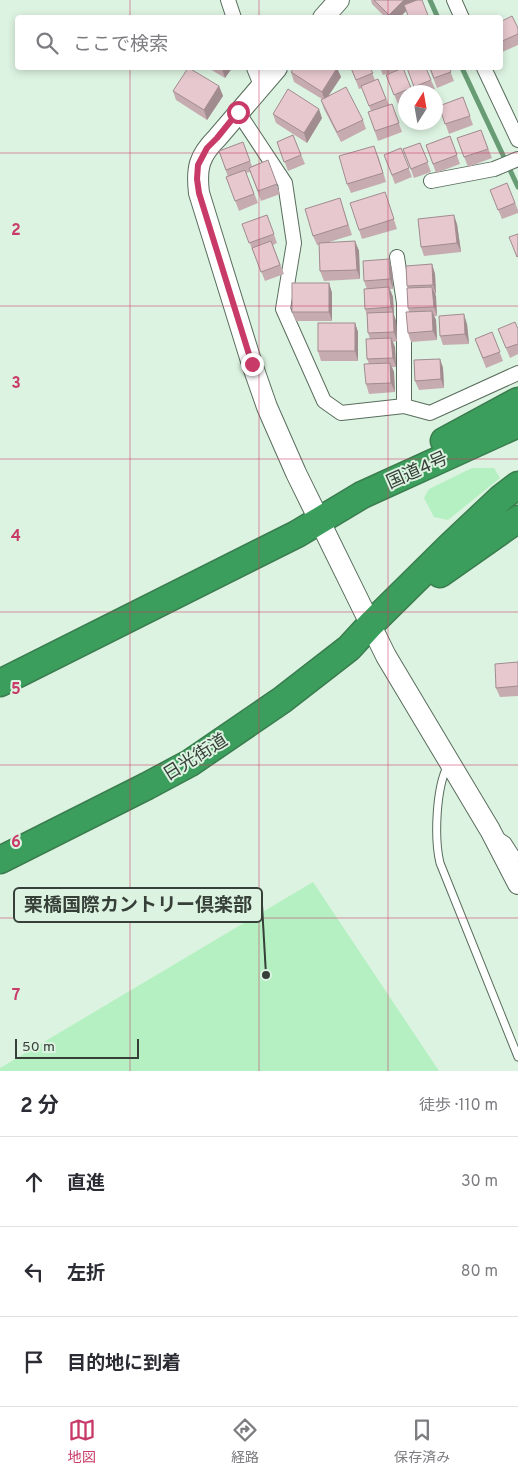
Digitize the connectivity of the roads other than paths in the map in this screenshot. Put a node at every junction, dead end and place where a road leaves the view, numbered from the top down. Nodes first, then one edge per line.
1 (228, 0) edge
2 (339, 0) edge
3 (454, 0) edge
4 (233, 15) edge
5 (326, 15) edge
6 (461, 15) edge
7 (273, 70) edge
8 (485, 70) edge
9 (257, 76) edge
10 (238, 112) junction
11 (518, 140) edge
12 (516, 160) edge
13 (431, 181) dead end
14 (397, 257) dead end
15 (518, 373) edge
16 (518, 400) edge
17 (404, 406) junction
18 (518, 424) edge
19 (518, 485) edge
20 (362, 495) junction
21 (518, 519) edge
22 (319, 520) junction
23 (371, 624) junction
24 (0, 683) edge
25 (449, 762) junction
26 (490, 830) junction
27 (518, 858) edge
28 (0, 860) edge
29 (518, 884) edge
30 (518, 1057) edge

1 - 4 street
2 - 5 street
3 - 6 street
7 - 9 street
8 - 11 street
9 - 10 street
10 - 17 street
10 - 22 street
12 - 13 street
14 - 17 street
15 - 17 street
16 - 20 highway
18 - 20 highway, 国道4号
19 - 23 highway
20 - 22 highway, 国道4号
21 - 23 highway
22 - 23 street
22 - 24 highway
23 - 25 street
23 - 28 highway, 日光街道
25 - 26 street
25 - 30 lane
26 - 27 lane
26 - 29 street

